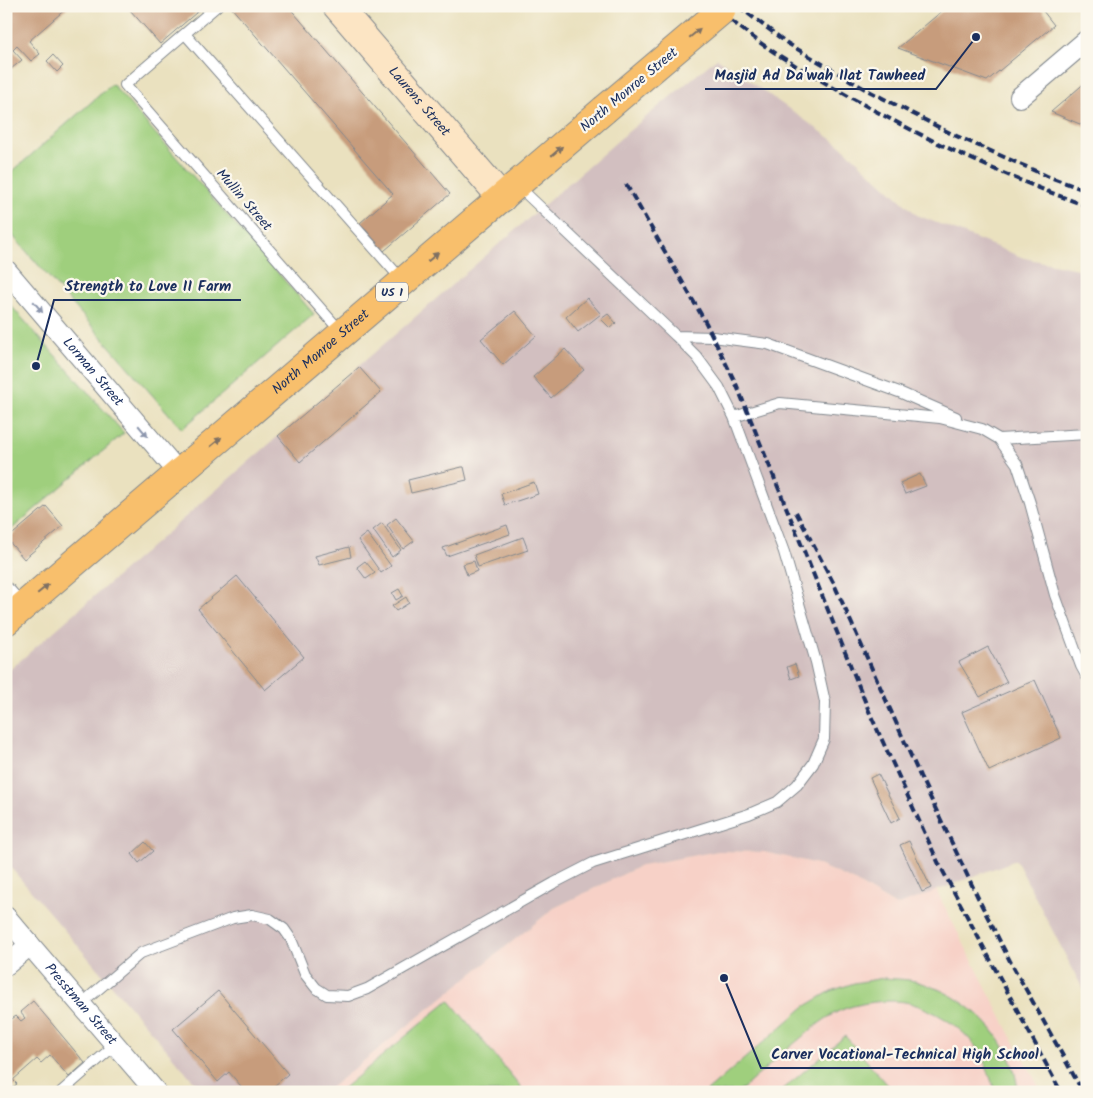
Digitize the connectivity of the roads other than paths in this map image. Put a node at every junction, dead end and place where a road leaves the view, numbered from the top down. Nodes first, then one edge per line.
1 (217, 6) edge
2 (338, 6) edge
3 (727, 6) edge
4 (185, 34) junction
5 (1087, 40) edge
6 (1020, 97) dead end
7 (509, 192) junction
8 (6, 270) edge
9 (404, 282) junction
10 (343, 334) junction
11 (676, 336) junction
12 (734, 417) junction
13 (982, 429) junction
14 (1087, 434) edge
15 (999, 440) junction
16 (179, 473) junction
17 (11, 608) edge
18 (1087, 677) edge
19 (6, 917) edge
20 (30, 945) junction
21 (6, 965) edge
22 (81, 1004) junction
23 (116, 1045) junction
24 (61, 1092) edge
25 (156, 1092) edge

1 - 4 lane
2 - 7 street, Laurens Street
7 -> 3 main road, North Monroe Street / US 1, bridge
4 - 9 lane
4 - 10 lane, Mullin Street
5 - 6 street
9 -> 7 main road, North Monroe Street / US 1
7 - 11 lane
8 -> 16 street, Lorman Street
9 - 10 main road, North Monroe Street / US 1
16 -> 10 main road, North Monroe Street / US 1
11 - 12 lane
11 - 13 lane
12 - 13 lane
12 - 22 lane
13 - 15 lane
14 - 15 lane
15 - 18 lane
17 -> 16 main road, North Monroe Street / US 1
19 - 20 street, Presstman Street
20 - 21 street
20 - 22 street, Presstman Street
22 - 23 street, Presstman Street
23 - 24 lane
23 - 25 street, Presstman Street

